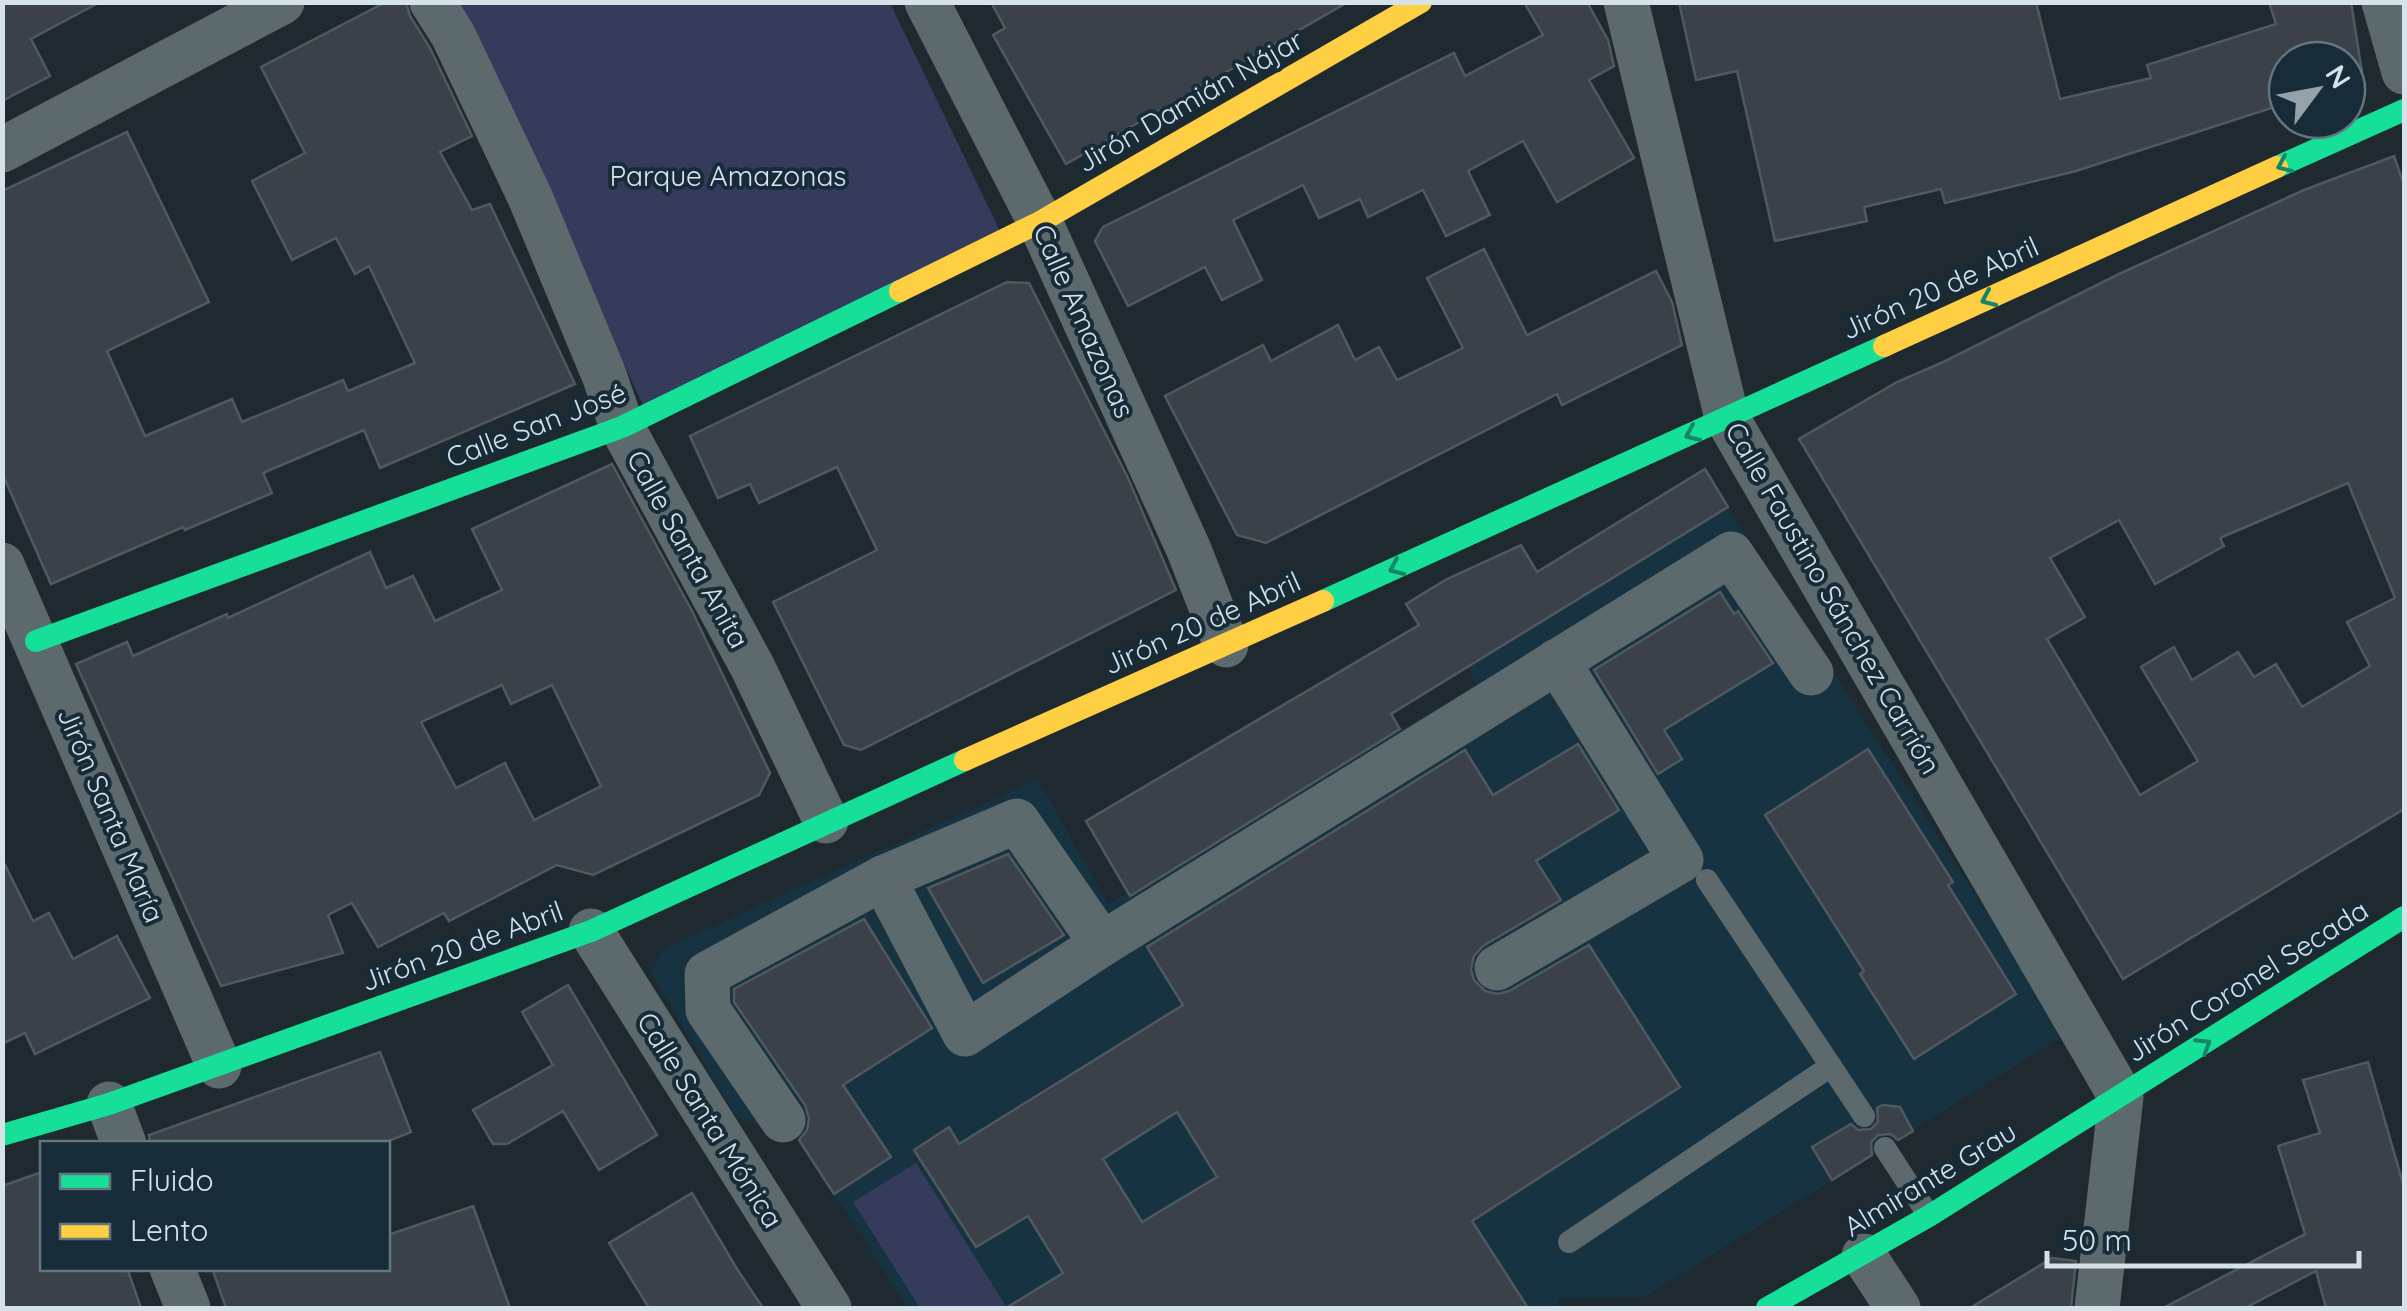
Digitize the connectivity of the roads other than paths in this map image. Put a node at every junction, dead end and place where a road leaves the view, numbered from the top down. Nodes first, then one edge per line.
1 (432, 2) edge
2 (927, 2) edge
3 (1421, 2) edge
4 (1626, 2) edge
5 (2384, 2) edge
6 (273, 5) edge
7 (2404, 72) edge
8 (2404, 110) edge
9 (2, 150) edge
10 (1040, 222) junction
11 (1727, 418) junction
12 (622, 427) junction
13 (2, 565) edge
14 (36, 642) junction
15 (1226, 646) junction
16 (1558, 661) junction
17 (1811, 673) dead end
18 (826, 821) junction
19 (883, 878) junction
20 (1707, 880) dead end
21 (2404, 916) edge
22 (591, 932) junction
23 (1102, 944) junction
24 (1497, 968) dead end
25 (219, 1066) junction
26 (1830, 1066) junction
27 (2121, 1097) junction
28 (1864, 1116) dead end
29 (783, 1120) dead end
30 (117, 1124) edge
31 (2, 1135) edge
32 (1885, 1148) dead end
33 (1929, 1216) junction
34 (1569, 1242) dead end
35 (1864, 1256) junction
36 (173, 1271) edge
37 (188, 1308) edge
38 (829, 1308) edge
39 (1767, 1308) edge
40 (1898, 1308) edge
41 (2097, 1308) edge

1 - 12 street, Calle Santa Anita
2 - 10 street, Calle Amazonas
3 - 10 main road, Jirón Damián Nájar
4 - 11 street, Calle Faustino Sánchez Carrión
5 - 7 street
6 - 9 street
8 -> 11 main road, Jirón 20 de Abril
10 - 12 main road, Calle San José
10 - 15 street, Calle Amazonas
11 -> 15 main road, Jirón 20 de Abril
11 - 27 street, Calle Faustino Sánchez Carrión
12 - 14 main road, Calle San José
12 - 18 street, Calle Santa Anita
13 - 14 street, Jirón Santa María
14 - 25 street, Jirón Santa María
15 - 18 main road, Jirón 20 de Abril
16 - 17 street
16 - 23 street
16 - 24 street
18 - 22 main road, Jirón 20 de Abril
19 - 23 street
19 - 23 street
19 - 29 street
20 - 26 lane
27 -> 21 main road, Jirón Coronel Secada
22 - 25 main road, Jirón 20 de Abril
22 - 38 street, Calle Santa Mónica
25 - 30 main road, Jirón 20 de Abril
26 - 28 lane
26 - 34 lane
27 - 33 main road, Almirante Grau
27 - 41 street
30 - 31 main road, Jirón 20 de Abril
32 - 33 lane
33 - 35 main road, Almirante Grau
35 - 39 main road, Almirante Grau
35 - 40 street
36 - 37 street

